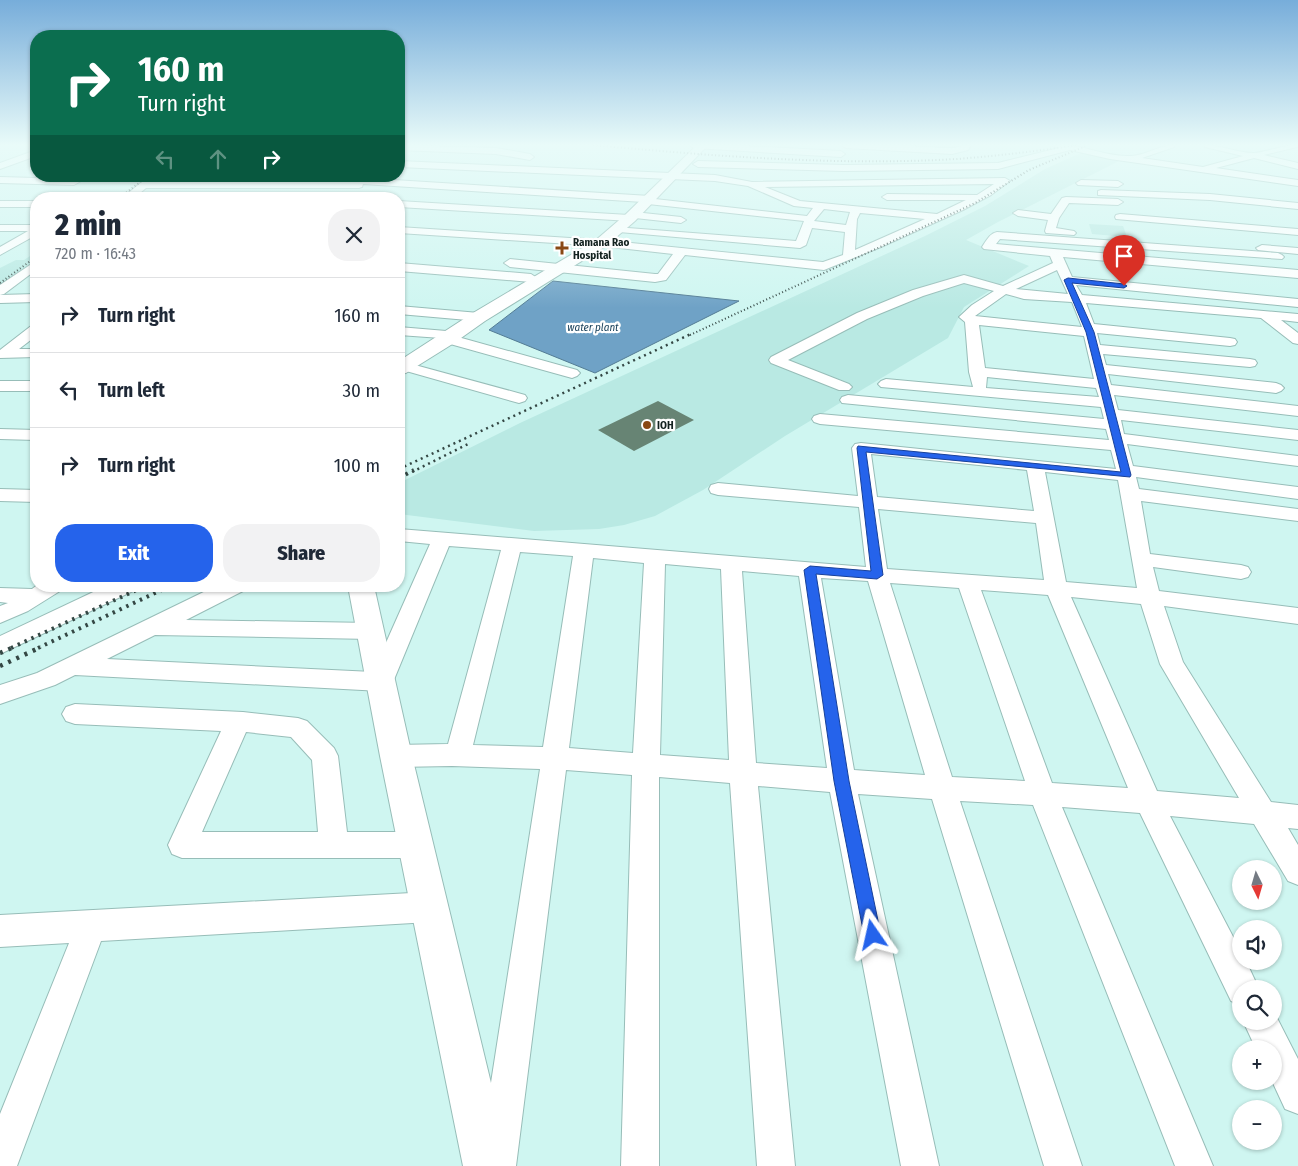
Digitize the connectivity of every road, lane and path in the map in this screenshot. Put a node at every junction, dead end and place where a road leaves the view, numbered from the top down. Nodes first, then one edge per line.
1 (649, 199) edge
2 (722, 199) edge
3 (785, 199) edge
4 (921, 199) edge
5 (976, 199) edge
6 (1212, 199) edge
7 (1235, 199) edge
8 (1268, 199) edge
9 (1118, 202) junction
10 (1272, 203) junction
11 (0, 204) edge
12 (30, 204) edge
13 (405, 204) edge
14 (821, 206) junction
15 (1298, 206) edge
16 (929, 208) dead end
17 (1224, 213) dead end
18 (632, 217) junction
19 (939, 217) junction
20 (1120, 217) junction
21 (853, 219) junction
22 (1021, 219) dead end
23 (689, 221) dead end
24 (1236, 225) junction
25 (920, 226) junction
26 (805, 227) junction
27 (0, 228) edge
28 (1052, 228) junction
29 (30, 229) edge
30 (618, 229) junction
31 (405, 230) edge
32 (1298, 232) edge
33 (30, 233) edge
34 (1130, 242) junction
35 (601, 243) junction
36 (1298, 244) edge
37 (1257, 246) junction
38 (1298, 251) edge
39 (0, 252) edge
40 (681, 252) junction
41 (1230, 254) junction
42 (849, 256) junction
43 (1278, 257) junction
44 (0, 259) edge
45 (1142, 259) junction
46 (26, 260) edge
47 (510, 262) dead end
48 (1295, 264) edge
49 (405, 266) edge
50 (561, 268) junction
51 (1241, 268) junction
52 (1115, 270) dead end
53 (1298, 274) edge
54 (546, 278) junction
55 (616, 286) dead end
56 (1161, 289) junction
57 (1004, 290) junction
58 (0, 291) edge
59 (16, 298) junction
60 (30, 298) edge
61 (0, 299) edge
62 (1266, 300) junction
63 (1298, 303) edge
64 (1172, 306) junction
65 (1201, 309) junction
66 (0, 311) edge
67 (405, 311) edge
68 (1266, 316) junction
69 (479, 317) junction
70 (1298, 318) edge
71 (972, 320) junction
72 (405, 332) edge
73 (30, 334) edge
74 (451, 337) junction
75 (1298, 340) edge
76 (1230, 342) junction
77 (30, 353) edge
78 (1094, 353) junction
79 (3, 354) edge
80 (1250, 363) junction
81 (405, 366) edge
82 (405, 369) edge
83 (977, 372) junction
84 (572, 373) dead end
85 (886, 384) dead end
86 (0, 386) edge
87 (30, 386) edge
88 (1276, 388) junction
89 (980, 391) junction
90 (519, 398) dead end
91 (1298, 410) edge
92 (820, 419) dead end
93 (0, 434) edge
94 (30, 435) edge
95 (1298, 436) edge
96 (1298, 461) edge
97 (1035, 466) junction
98 (1127, 480) junction
99 (718, 489) dead end
100 (1298, 493) edge
101 (0, 495) edge
102 (30, 496) edge
103 (868, 501) junction
104 (1298, 515) edge
105 (1045, 518) junction
106 (405, 536) edge
107 (442, 539) junction
108 (512, 545) junction
109 (584, 551) junction
110 (655, 557) junction
111 (1141, 559) junction
112 (731, 563) junction
113 (810, 570) junction
114 (1241, 572) dead end
115 (877, 575) junction
116 (968, 582) junction
117 (1056, 588) junction
118 (33, 592) edge
119 (42, 592) edge
120 (112, 592) edge
121 (223, 592) edge
122 (362, 592) edge
123 (0, 595) edge
124 (1150, 597) junction
125 (0, 615) edge
126 (1298, 616) edge
127 (151, 627) junction
128 (371, 631) junction
129 (0, 646) edge
130 (72, 666) junction
131 (381, 682) junction
132 (0, 696) edge
133 (75, 714) dead end
134 (238, 722) junction
135 (458, 754) junction
136 (396, 756) junction
137 (554, 758) junction
138 (646, 765) junction
139 (743, 773) junction
140 (842, 781) junction
141 (942, 787) junction
142 (1043, 795) junction
143 (1148, 802) junction
144 (1263, 813) junction
145 (1298, 817) edge
146 (334, 845) junction
147 (417, 845) junction
148 (1298, 870) edge
149 (430, 907) junction
150 (92, 926) junction
151 (0, 931) edge
152 (1238, 980) edge
153 (1265, 1030) edge
154 (1298, 1096) edge
155 (0, 1161) edge
156 (487, 1166) edge
157 (497, 1166) edge
158 (640, 1166) edge
159 (776, 1166) edge
160 (920, 1166) edge
161 (1062, 1166) edge
162 (1194, 1166) edge

1 - 18 main road
2 - 26 street
3 - 14 street
4 - 16 street
5 - 19 street
6 - 9 street
7 - 10 street
8 - 10 street
9 - 20 street
9 - 28 street
10 - 15 street
11 - 12 street
13 - 18 street
14 - 21 street
14 - 26 street
17 - 24 street
18 - 23 street
18 - 30 main road
19 - 21 street
19 - 25 street
20 - 24 street
20 - 34 street
21 - 25 street
21 - 26 street
21 - 42 street
22 - 28 street
24 - 32 street
24 - 36 street
25 - 42 street
26 - 30 street
27 - 29 street
28 - 34 street
28 - 78 street
28 - 78 street
30 - 35 main road
31 - 35 street
33 - 39 street
34 - 37 street
34 - 41 street
34 - 45 street
35 - 40 street
35 - 50 main road
37 - 38 street
37 - 43 street
40 - 42 street
40 - 50 street
41 - 43 street
41 - 51 street
43 - 48 street
44 - 46 street
45 - 51 street
45 - 56 street
45 - 78 street
46 - 58 street
47 - 50 street
49 - 54 street
50 - 54 main road
51 - 53 street
51 - 62 street
52 - 78 street
54 - 55 street
54 - 69 main road
56 - 62 street
56 - 64 street
56 - 78 street
57 - 71 street
57 - 78 street
57 - 78 street
57 - 78 street
59 - 60 street
59 - 61 street
59 - 66 street
62 - 63 street
64 - 65 street
64 - 78 street
65 - 68 street
65 - 76 street
67 - 69 street
68 - 70 street
68 - 75 street
69 - 74 main road
71 - 78 street
71 - 83 street
72 - 74 street
73 - 79 street
74 - 81 main road
74 - 84 street
76 - 78 street
76 - 80 street
77 - 79 street
78 - 80 street
78 - 83 street
78 - 88 street
78 - 89 street
78 - 91 street
78 - 92 street
78 - 95 street
78 - 96 street
78 - 98 street
80 - 88 street
82 - 90 street
83 - 89 street
85 - 89 street
86 - 87 street
88 - 91 street
93 - 94 street
97 - 98 street
97 - 103 street
97 - 105 street
98 - 100 street
98 - 104 street
98 - 111 street
99 - 103 street
101 - 102 street
103 - 105 street
103 - 115 street
105 - 117 street
106 - 107 street
107 - 108 street
107 - 131 street
108 - 109 street
108 - 135 street
109 - 110 street
109 - 137 street
110 - 112 street
110 - 138 street
111 - 114 street
111 - 124 street
112 - 113 street
112 - 139 street
113 - 115 street
113 - 140 street
115 - 116 street
115 - 141 street
116 - 117 street
116 - 142 street
117 - 124 street
117 - 143 street
118 - 123 street
119 - 125 street
120 - 129 street
121 - 127 street
122 - 128 main road
124 - 126 street
124 - 144 street
127 - 128 street
127 - 130 street
128 - 131 main road
130 - 131 street
130 - 132 street
131 - 136 main road
133 - 134 street
134 - 146 street
134 - 146 street
135 - 136 street
135 - 137 street
136 - 147 main road
137 - 138 street
137 - 157 street
138 - 139 street
138 - 158 street
139 - 140 street
139 - 159 street
140 - 141 street
140 - 160 street
141 - 142 street
141 - 161 street
142 - 143 street
142 - 162 street
143 - 144 street
143 - 152 street
144 - 145 street
144 - 148 street
146 - 147 street
147 - 149 main road
149 - 150 street
149 - 156 main road
150 - 151 street
150 - 155 street
153 - 154 street

